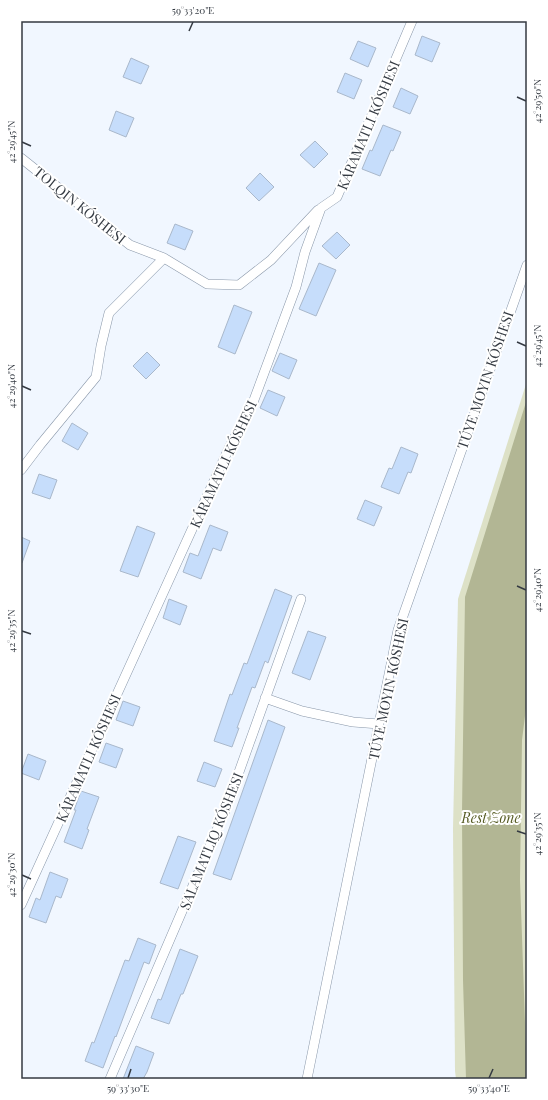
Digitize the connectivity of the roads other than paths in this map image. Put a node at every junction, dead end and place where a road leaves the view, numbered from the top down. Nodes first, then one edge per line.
1 (412, 21) edge
2 (21, 158) edge
3 (321, 208) junction
4 (164, 258) junction
5 (527, 265) edge
6 (21, 470) edge
7 (301, 599) dead end
8 (265, 698) junction
9 (379, 724) junction
10 (21, 905) edge
11 (110, 1079) edge
12 (307, 1079) edge

1 - 3 street
2 - 4 street
3 - 4 street
3 - 10 street
4 - 6 street
5 - 9 street
7 - 8 street
8 - 9 street
8 - 11 street
9 - 12 street

